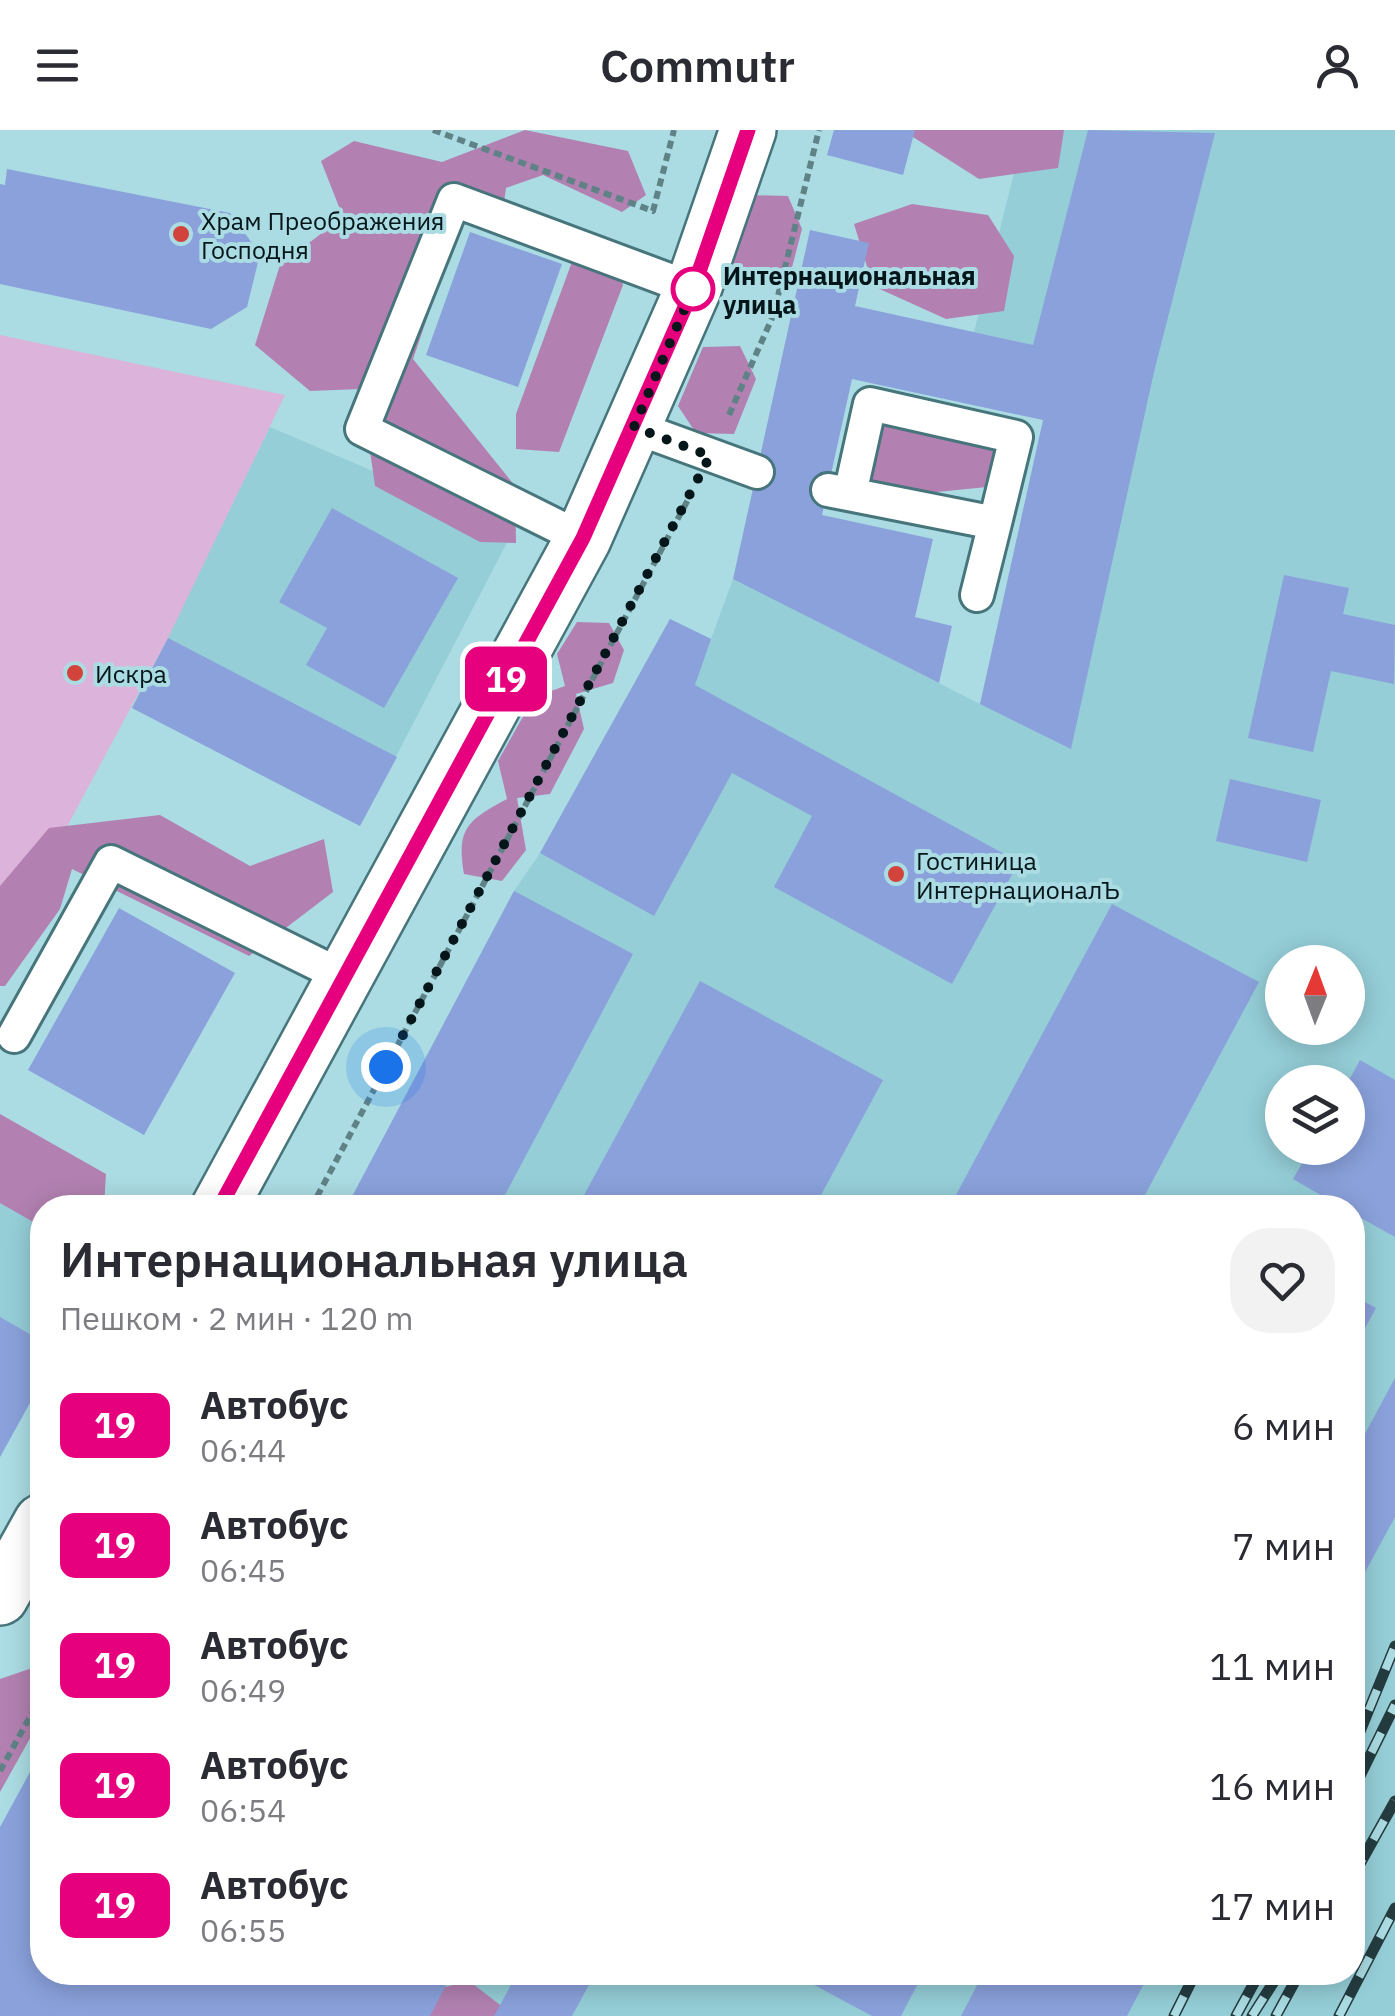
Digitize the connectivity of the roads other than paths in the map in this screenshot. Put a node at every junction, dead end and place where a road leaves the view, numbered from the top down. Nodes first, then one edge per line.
1 (748, 130) edge
2 (693, 289) junction
3 (634, 427) junction
4 (757, 472) dead end
5 (995, 523) junction
6 (583, 538) junction
7 (977, 595) dead end
8 (344, 977) junction
9 (14, 1036) dead end
10 (226, 1195) edge
11 (30, 1544) edge
12 (0, 1598) edge

1 - 2 street
2 - 3 street
2 - 6 lane
3 - 4 lane
3 - 6 street
5 - 5 lane
5 - 7 lane
6 - 8 street
8 - 9 lane
8 - 10 street
11 - 12 street

